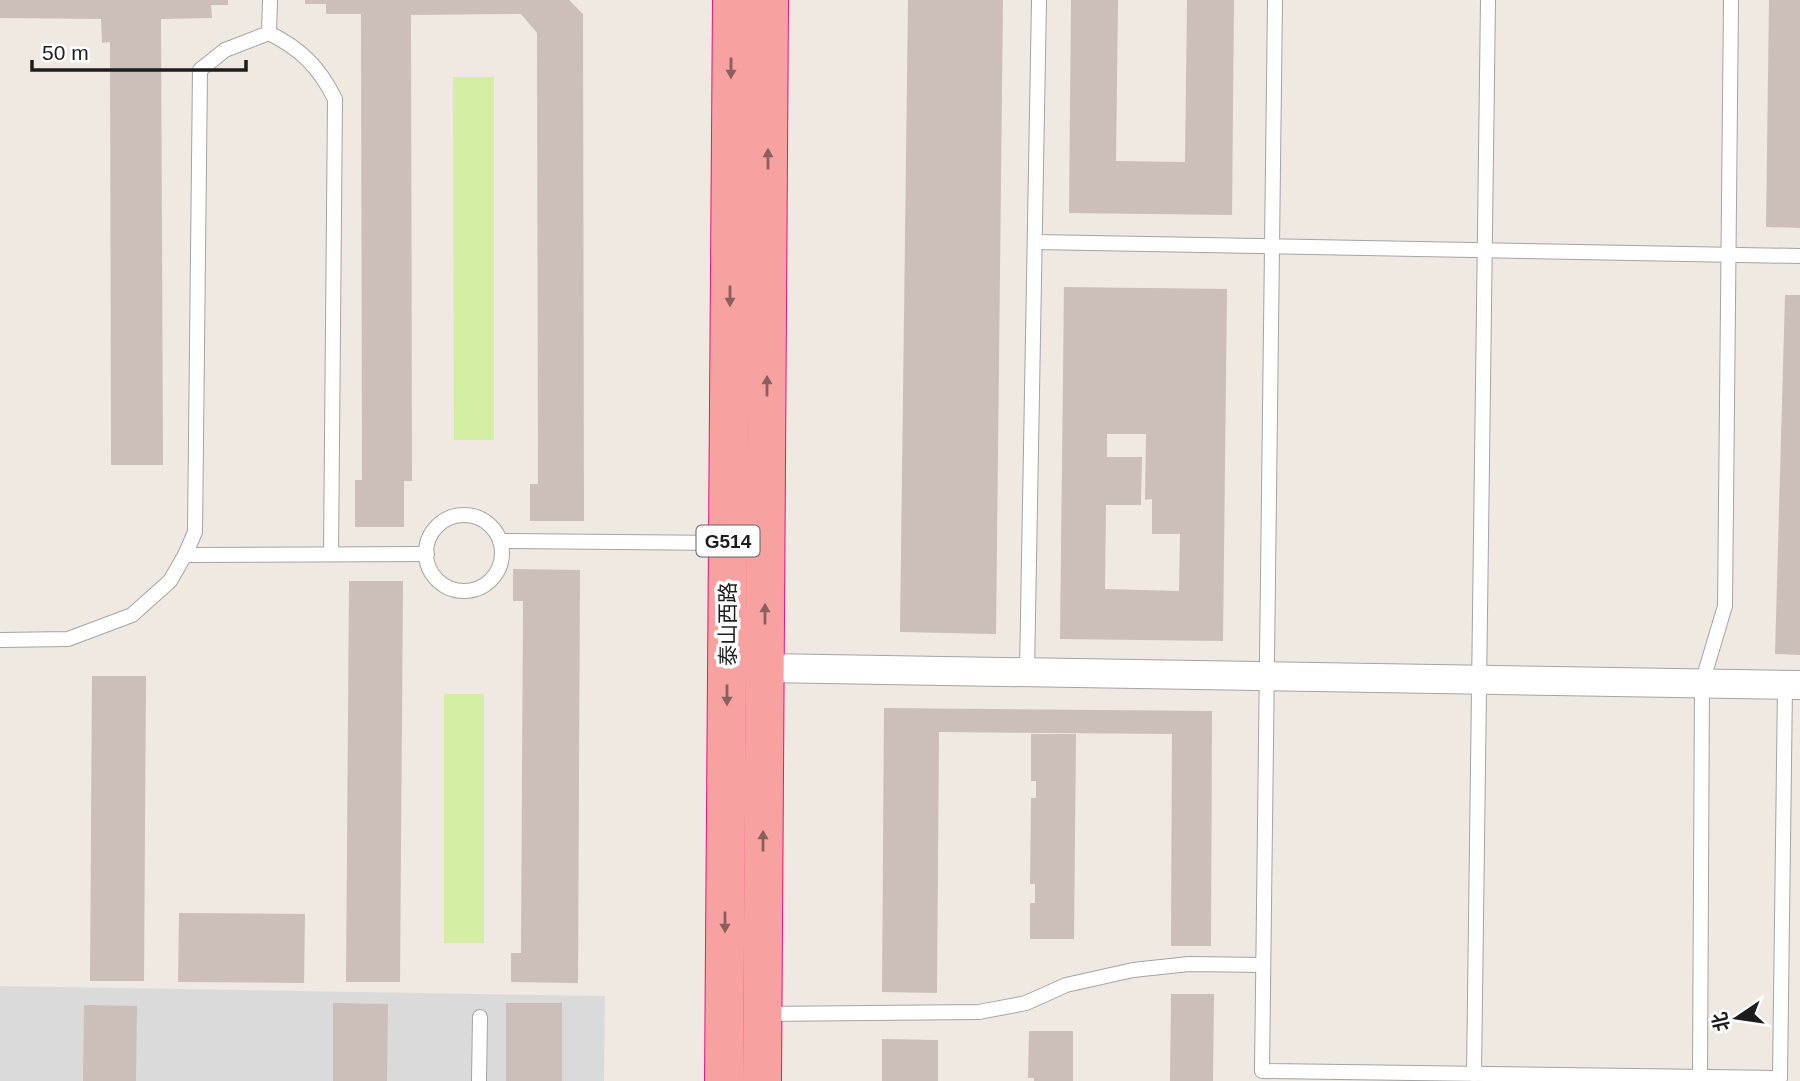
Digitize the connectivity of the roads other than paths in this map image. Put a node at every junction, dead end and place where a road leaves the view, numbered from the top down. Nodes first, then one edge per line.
1 (270, 0) edge
2 (732, 0) edge
3 (769, 0) edge
4 (1039, 0) edge
5 (1275, 0) edge
6 (1488, 0) edge
7 (1731, 0) edge
8 (269, 33) junction
9 (1035, 242) junction
10 (1272, 246) junction
11 (1485, 250) junction
12 (1728, 255) junction
13 (1800, 256) edge
14 (500, 541) junction
15 (728, 543) junction
16 (331, 554) junction
17 (427, 554) junction
18 (185, 555) junction
19 (0, 640) edge
20 (765, 668) junction
21 (1027, 672) junction
22 (1267, 676) junction
23 (1479, 680) junction
24 (1702, 683) junction
25 (1792, 685) edge
26 (1263, 965) junction
27 (762, 1014) junction
28 (480, 1017) dead end
29 (1474, 1074) junction
30 (1700, 1077) junction
31 (479, 1081) edge
32 (724, 1081) edge
33 (762, 1081) edge

1 - 8 lane
2 -> 15 highway, 泰山西路 / G514
20 -> 3 highway, 泰山西路 / G514
4 - 9 lane
5 - 10 lane
6 - 11 lane
7 - 12 lane
8 - 16 lane
8 - 18 lane
9 - 10 lane
9 - 21 lane
10 - 11 lane
10 - 22 lane
11 - 12 lane
11 - 23 lane
12 - 13 lane
12 - 24 lane
14 - 15 lane
14 - 17 lane
14 - 17 lane
15 -> 32 highway, 泰山西路 / G514
16 - 17 lane
16 - 18 lane
18 - 19 lane
20 - 21 street
27 -> 20 highway, 泰山西路 / G514
21 - 22 street
22 - 23 street
22 - 26 lane
23 - 24 street
23 - 29 lane
24 - 25 street
24 - 30 lane
25 - 30 lane
26 - 27 lane
26 - 29 lane
27 - 33 highway, 泰山西路 / G514
28 - 31 lane
29 - 30 lane

